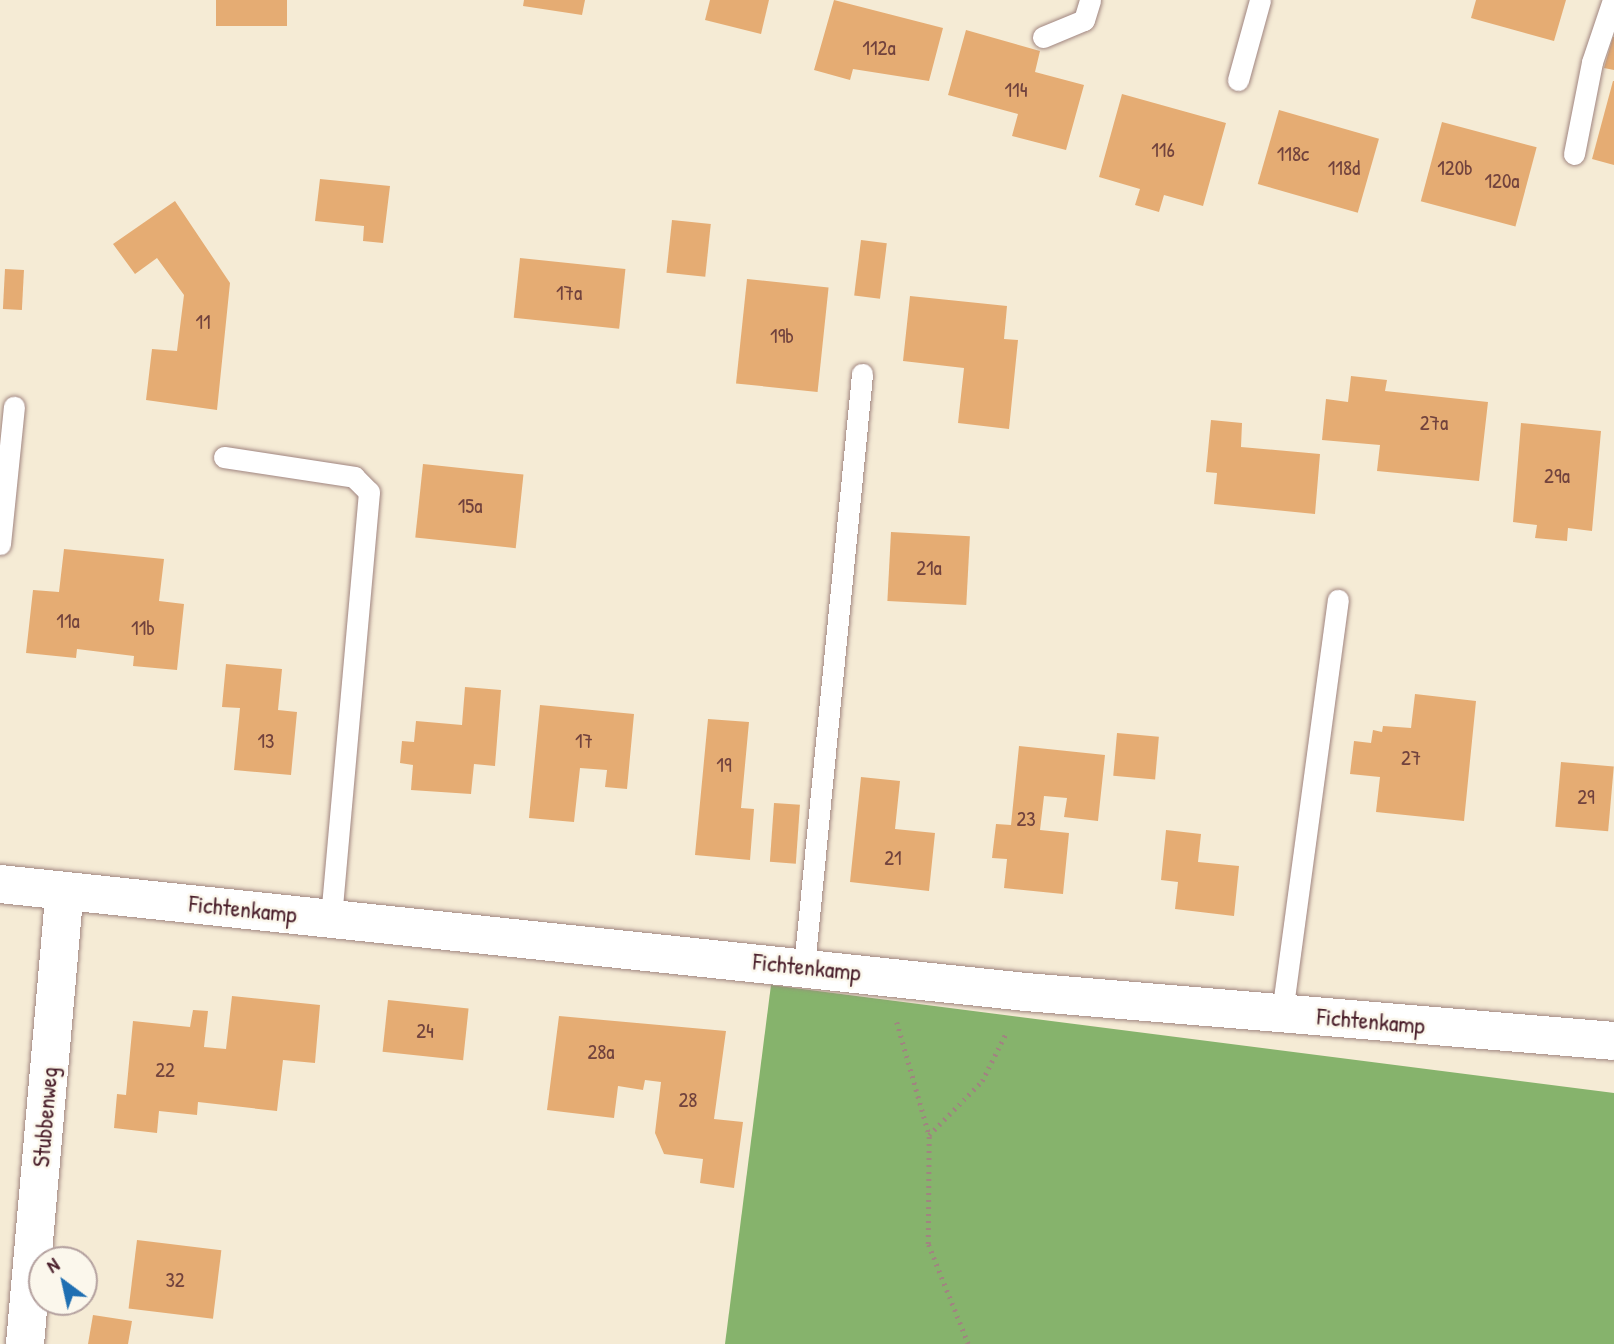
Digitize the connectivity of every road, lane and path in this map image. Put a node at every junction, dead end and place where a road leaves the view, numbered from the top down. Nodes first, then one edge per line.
1 (1090, 0) edge
2 (1260, 0) edge
3 (1613, 0) edge
4 (1043, 37) dead end
5 (1238, 80) dead end
6 (1574, 154) dead end
7 (862, 374) dead end
8 (14, 407) dead end
9 (223, 457) dead end
10 (0, 544) edge
11 (1338, 600) dead end
12 (0, 884) edge
13 (65, 891) junction
14 (331, 919) junction
15 (804, 967) junction
16 (884, 975) junction
17 (1026, 992) junction
18 (1282, 1013) junction
19 (1614, 1041) edge
20 (929, 1135) junction
21 (25, 1344) edge
22 (968, 1344) edge

1 - 4 lane
2 - 5 lane
3 - 6 lane
7 - 15 lane
8 - 10 lane
9 - 14 lane
11 - 18 lane
12 - 13 street, Fichtenkamp
13 - 14 street, Fichtenkamp
13 - 21 street, Stubbenweg
14 - 15 street, Fichtenkamp
15 - 16 street, Fichtenkamp
16 - 17 street, Fichtenkamp
16 - 20 path
17 - 18 street, Fichtenkamp
17 - 20 path
18 - 19 street, Fichtenkamp
20 - 22 path

